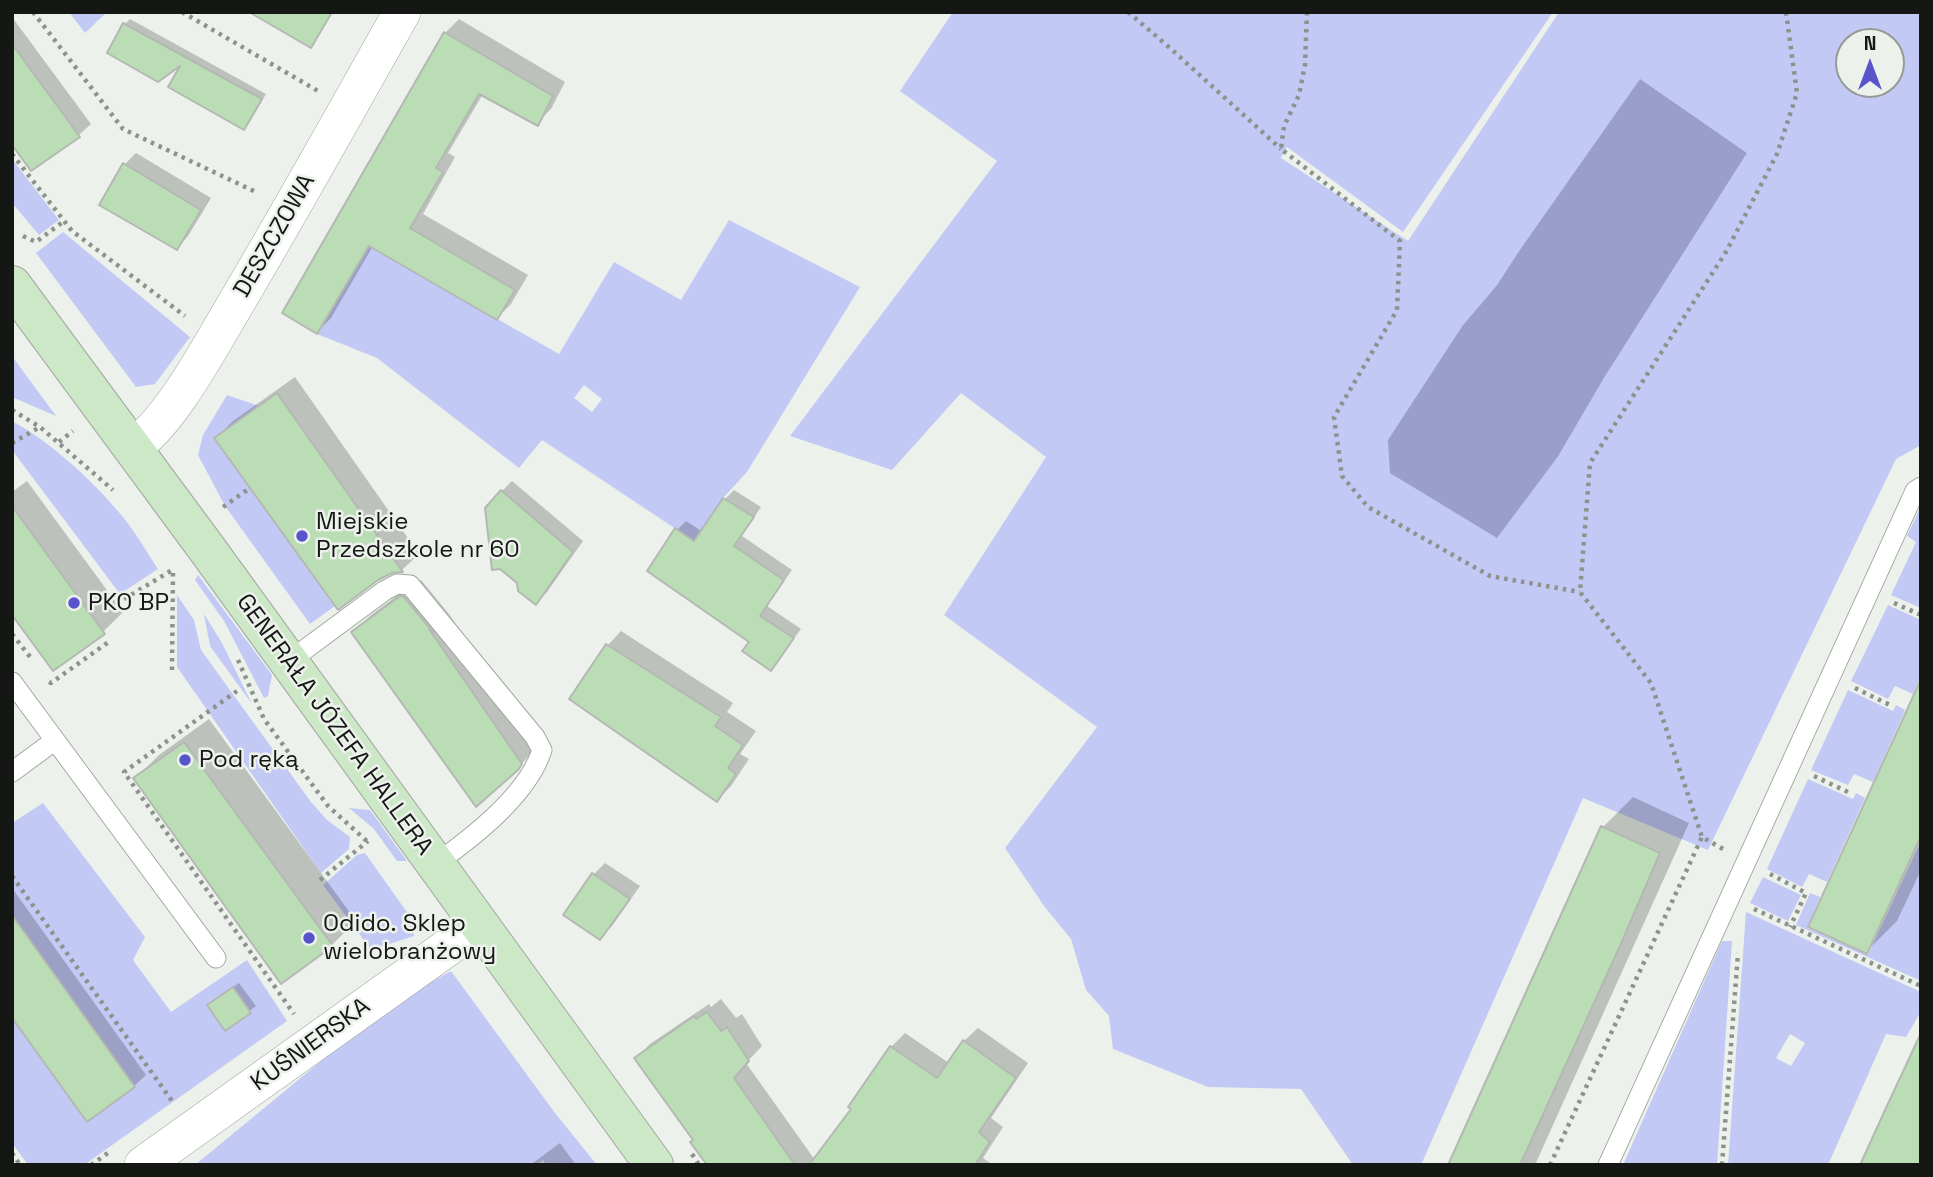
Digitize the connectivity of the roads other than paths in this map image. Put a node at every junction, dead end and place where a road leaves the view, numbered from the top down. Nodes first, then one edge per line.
1 (402, 12) edge
2 (12, 285) edge
3 (132, 447) junction
4 (1921, 487) edge
5 (288, 662) junction
6 (12, 682) edge
7 (54, 741) junction
8 (12, 772) edge
9 (435, 864) junction
10 (479, 925) junction
11 (216, 958) dead end
12 (144, 1165) edge
13 (654, 1165) edge
14 (1608, 1165) edge

1 - 3 street, DESZCZOWA
2 - 3 street, GENERAŁA JÓZEFA HALLERA
3 - 5 street, GENERAŁA JÓZEFA HALLERA
4 - 14 lane
5 - 9 street, GENERAŁA JÓZEFA HALLERA
5 - 9 lane
6 - 7 lane
7 - 8 lane
7 - 11 lane
9 - 10 street, GENERAŁA JÓZEFA HALLERA
10 - 12 street, KUŚNIERSKA
10 - 13 street, GENERAŁA JÓZEFA HALLERA

